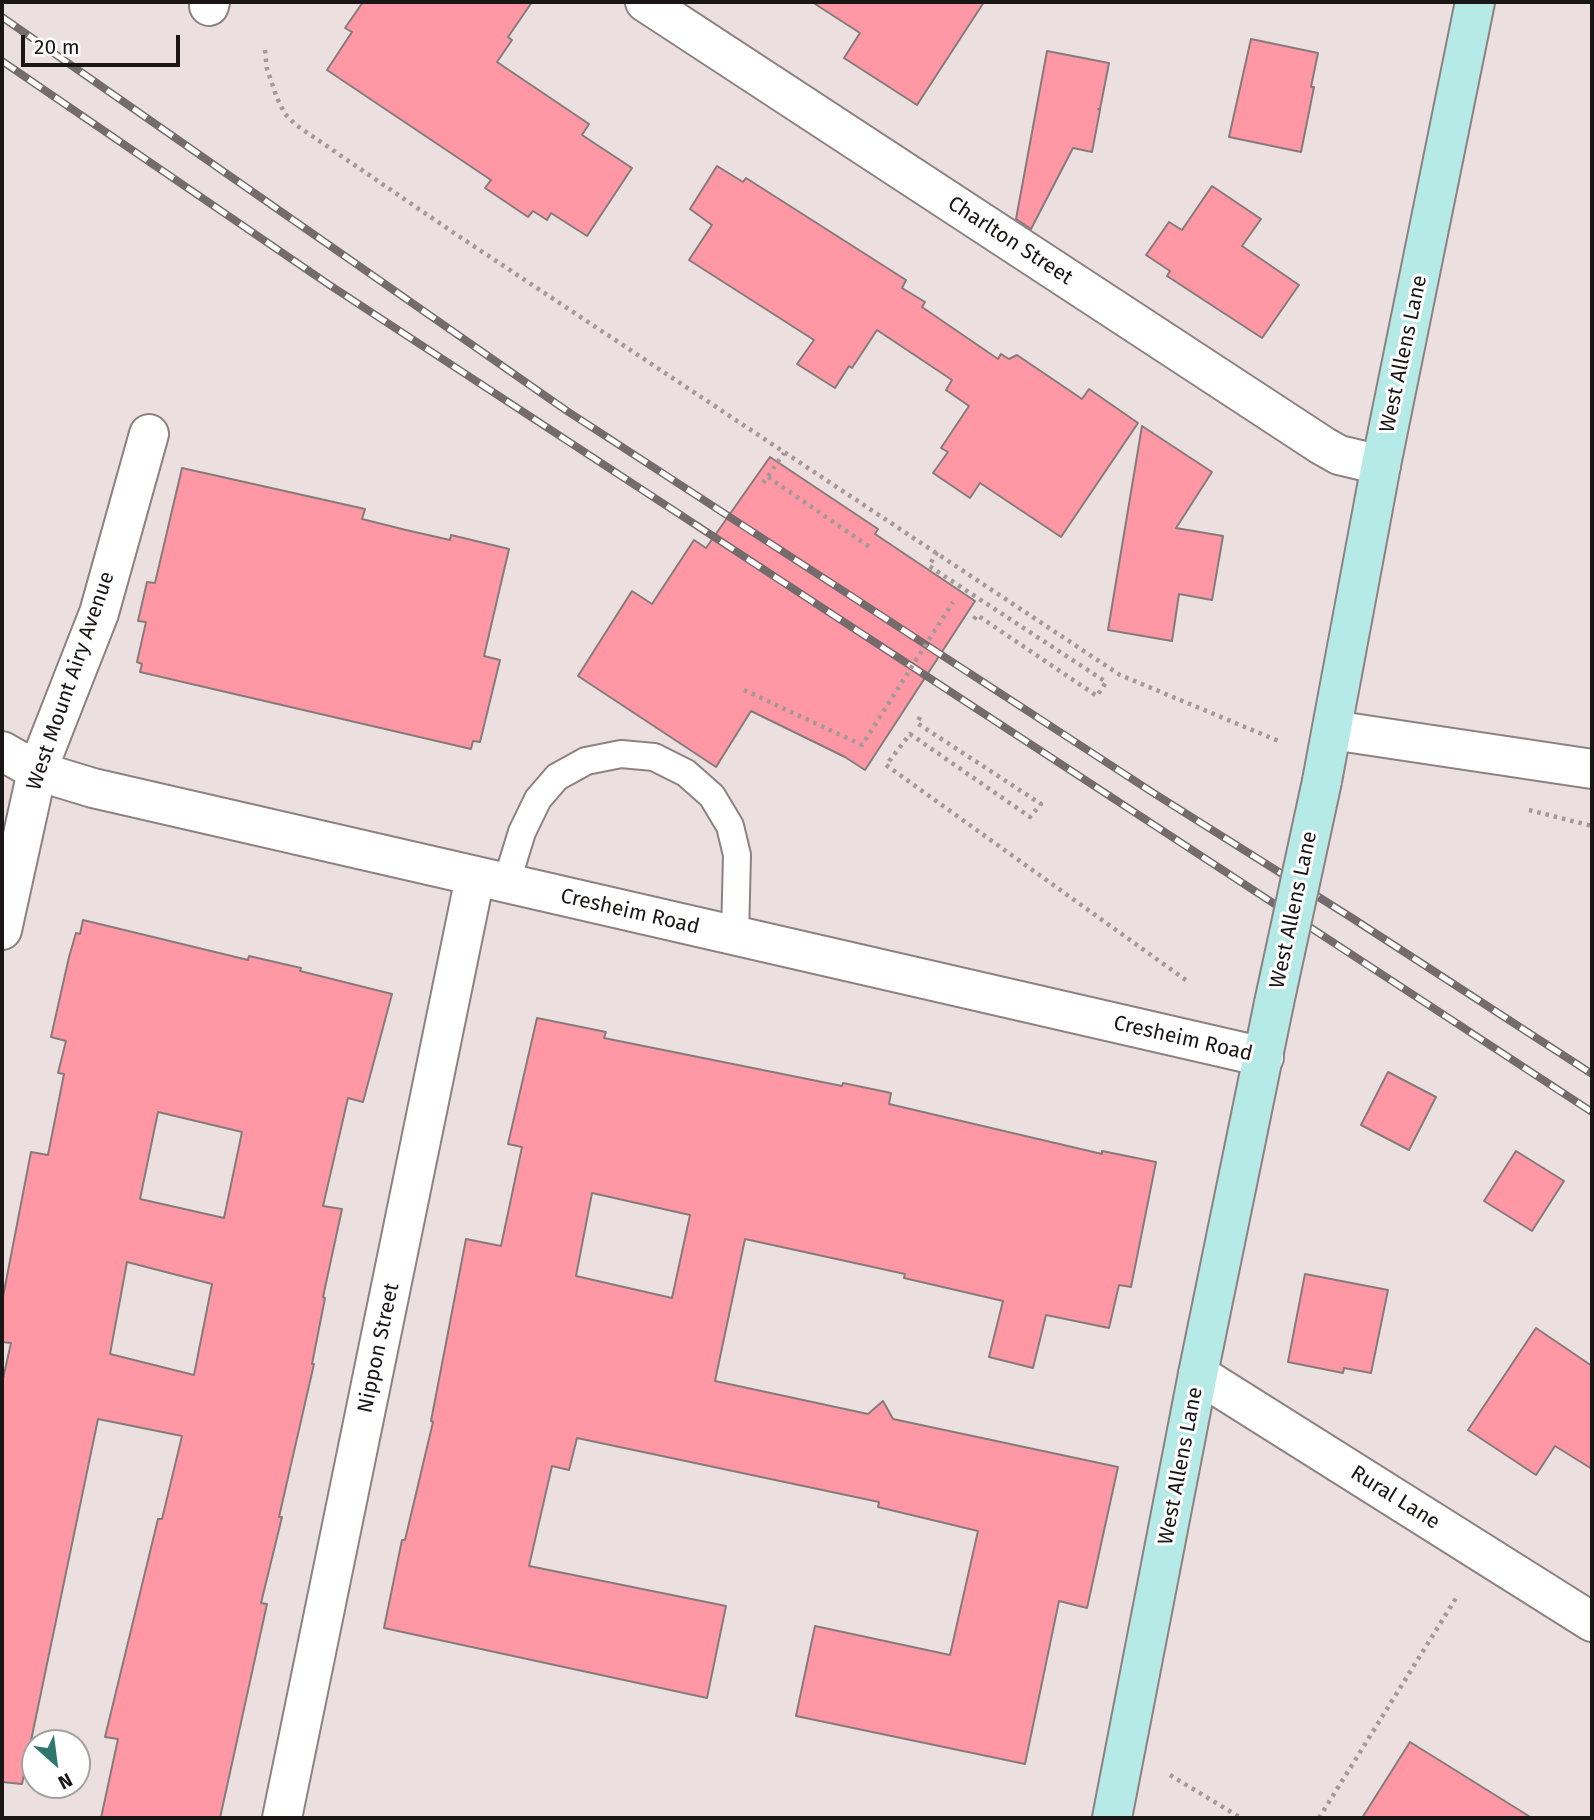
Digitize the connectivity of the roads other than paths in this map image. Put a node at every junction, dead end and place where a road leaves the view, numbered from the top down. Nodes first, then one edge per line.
1 (645, 2) edge
2 (1475, 2) edge
3 (702, 19) edge
4 (149, 434) dead end
5 (1381, 465) junction
6 (1332, 730) junction
7 (2, 751) edge
8 (1592, 769) edge
9 (37, 771) junction
10 (490, 881) junction
11 (2, 930) edge
12 (735, 936) junction
13 (1264, 1057) junction
14 (1198, 1374) junction
15 (1592, 1622) edge
16 (282, 1818) edge
17 (1112, 1818) edge

1 - 3 street, Charlton Street
2 - 5 main road, West Allens Lane
3 - 5 street, Charlton Street
4 - 9 street, West Mount Airy Avenue
5 - 6 main road, West Allens Lane
6 - 8 street
6 - 13 main road, West Allens Lane, bridge
7 - 9 street, Cresheim Road
9 - 10 street, Cresheim Road
9 - 11 street, West Mount Airy Avenue
10 - 12 street, Cresheim Road
10 - 12 lane
10 - 16 street, Nippon Street
12 - 13 street, Cresheim Road
13 - 14 main road, West Allens Lane
14 - 15 street, Rural Lane
14 - 17 main road, West Allens Lane

